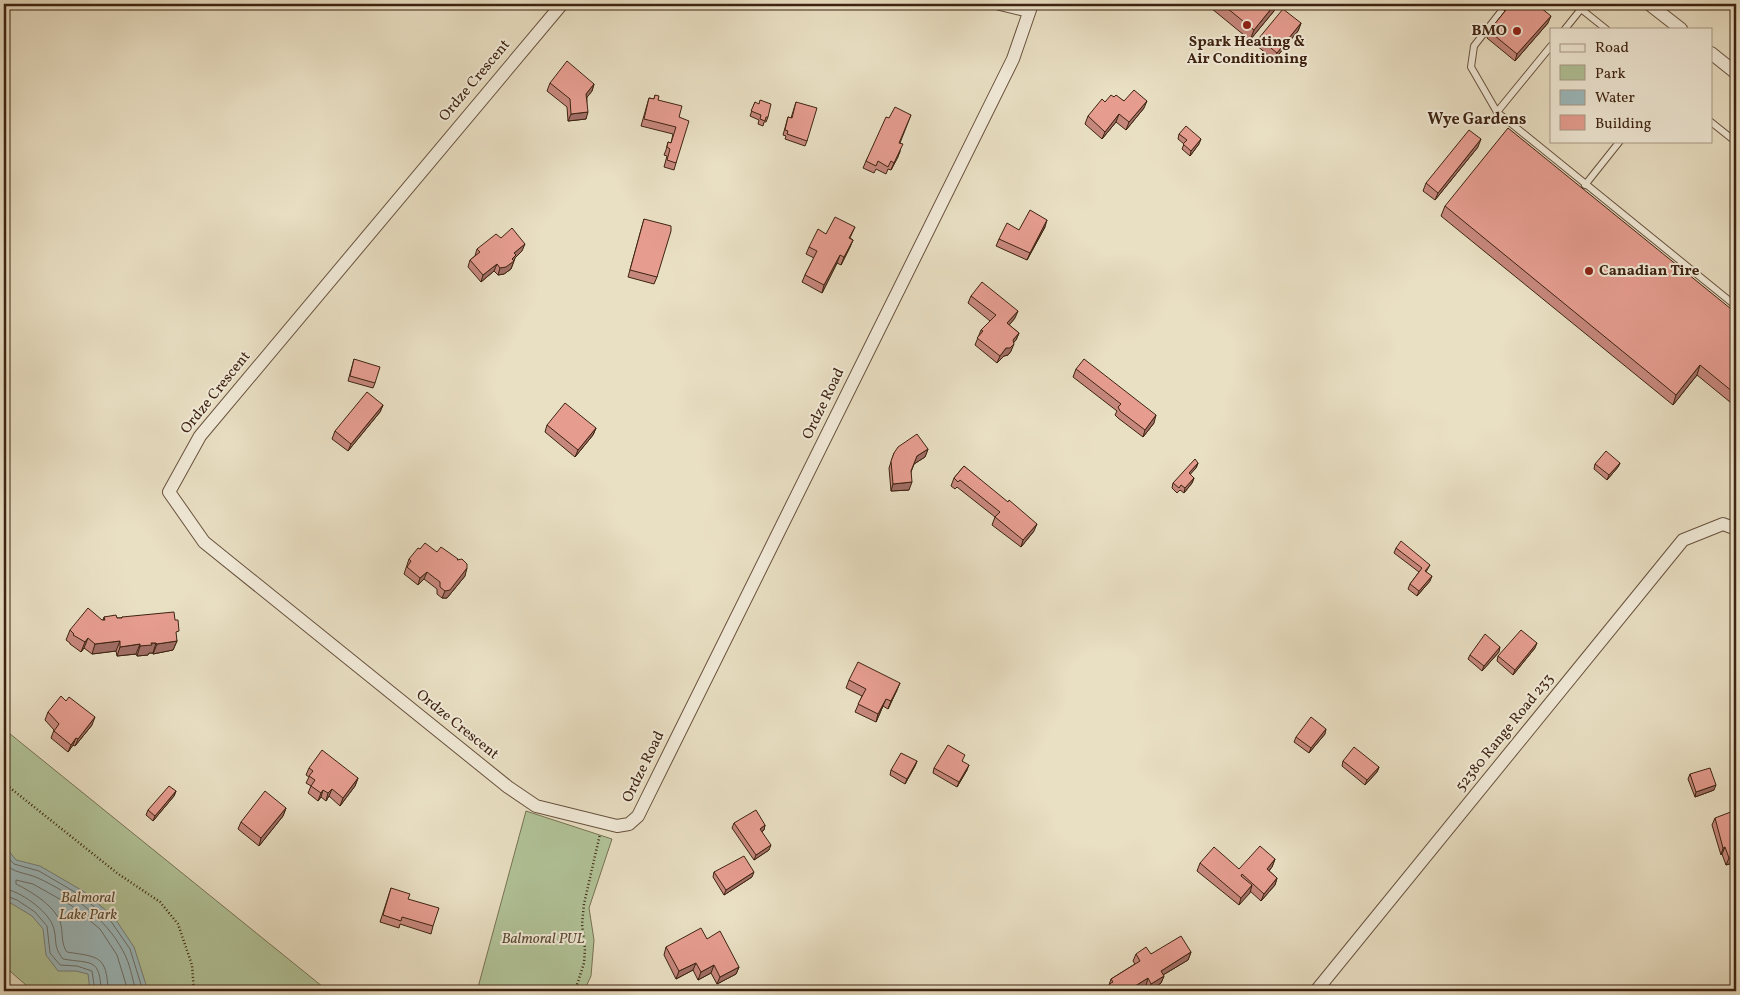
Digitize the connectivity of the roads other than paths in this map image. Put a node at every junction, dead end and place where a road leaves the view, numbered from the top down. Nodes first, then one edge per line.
1 (562, 4) edge
2 (1000, 4) edge
3 (1574, 4) edge
4 (1650, 4) edge
5 (1030, 8) edge
6 (1504, 9) edge
7 (1581, 10) junction
8 (1566, 28) edge
9 (1605, 28) edge
10 (1680, 28) edge
11 (1550, 47) edge
12 (1712, 54) edge
13 (1736, 73) edge
14 (1497, 112) junction
15 (1712, 123) edge
16 (1619, 142) edge
17 (1736, 142) edge
18 (1585, 185) junction
19 (1736, 306) edge
20 (1736, 530) edge
21 (638, 816) joint
22 (1316, 991) edge

1 - 21 street, Ordze Crescent
2 - 5 street
3 - 7 lane
4 - 10 street
5 - 21 street, Ordze Road
6 - 14 lane
7 - 8 lane
7 - 9 lane
11 - 14 lane
12 - 13 street
14 - 18 lane
15 - 17 lane
16 - 18 lane
18 - 19 lane
20 - 22 street, 52380 Range Road 233

